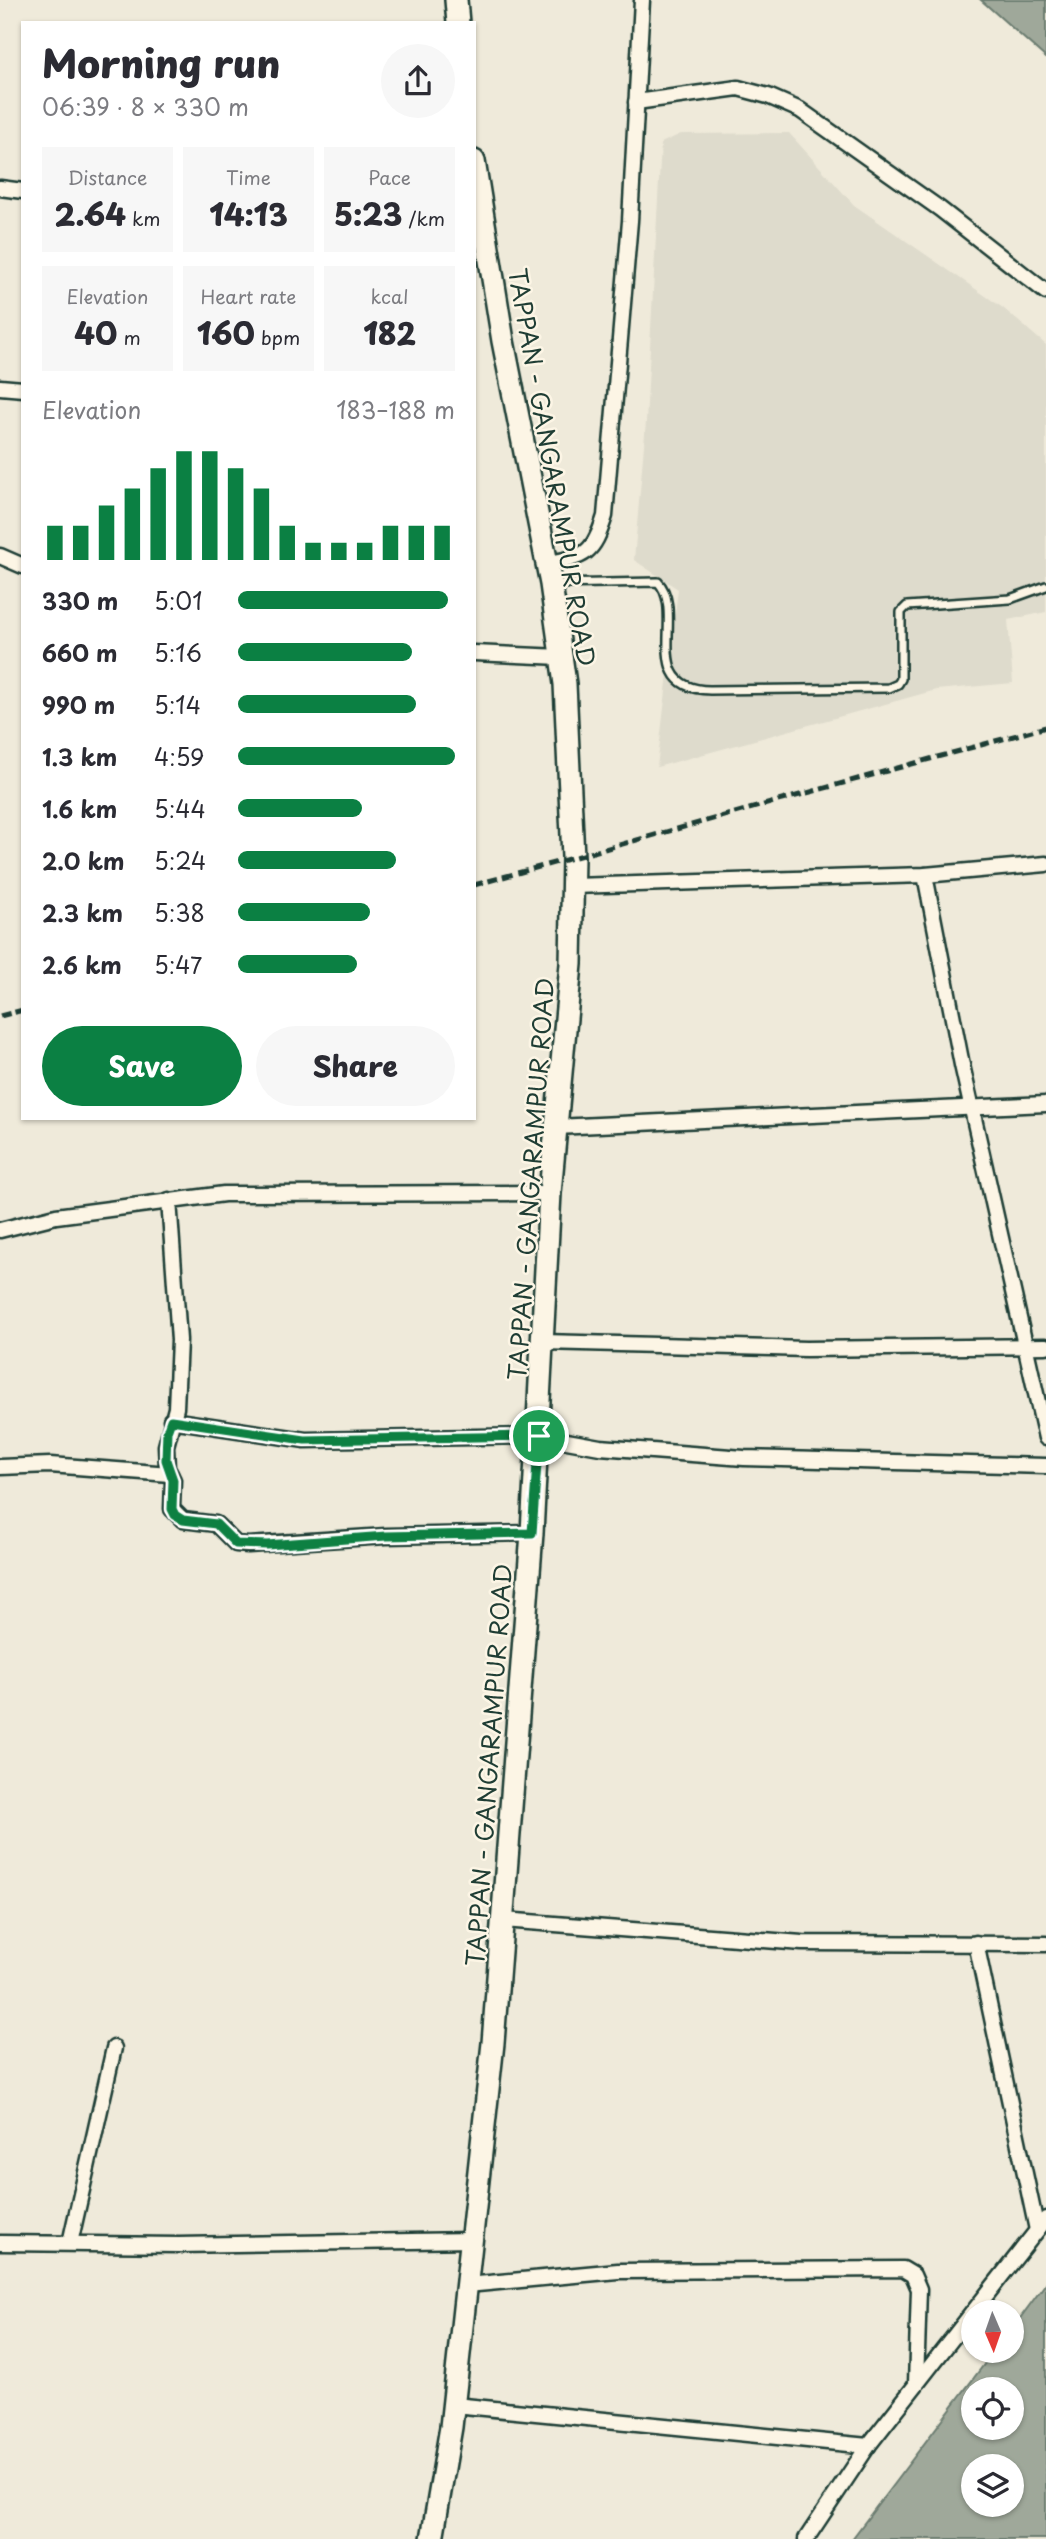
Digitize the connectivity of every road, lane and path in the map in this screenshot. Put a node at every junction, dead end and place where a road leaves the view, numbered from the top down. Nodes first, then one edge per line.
1 (456, 0) edge
2 (642, 0) edge
3 (458, 21) edge
4 (636, 102) junction
5 (0, 188) edge
6 (21, 191) edge
7 (477, 195) edge
8 (1046, 292) edge
9 (0, 387) edge
10 (21, 389) edge
11 (0, 556) edge
12 (21, 565) edge
13 (550, 574) junction
14 (1046, 586) edge
15 (476, 653) edge
16 (561, 657) junction
17 (1046, 864) edge
18 (925, 874) junction
19 (573, 886) junction
20 (1046, 1104) edge
21 (973, 1108) junction
22 (556, 1127) junction
23 (550, 1193) junction
24 (169, 1200) junction
25 (0, 1230) edge
26 (544, 1342) junction
27 (1046, 1346) edge
28 (1028, 1347) junction
29 (171, 1420) junction
30 (539, 1436) junction
31 (1046, 1438) edge
32 (1046, 1466) edge
33 (0, 1467) edge
34 (170, 1474) junction
35 (532, 1533) junction
36 (503, 1920) junction
37 (976, 1943) junction
38 (1046, 1944) edge
39 (114, 2048) dead end
40 (1041, 2225) edge
41 (472, 2240) junction
42 (0, 2243) edge
43 (71, 2243) junction
44 (467, 2285) junction
45 (982, 2300) edge
46 (961, 2327) edge
47 (916, 2384) junction
48 (454, 2405) junction
49 (868, 2446) junction
50 (432, 2539) edge
51 (806, 2539) edge

1 - 3 main road
2 - 4 street
4 - 8 street
4 - 13 street
5 - 6 street
7 - 13 main road, TAPPAN - GANGARAMPUR ROAD
9 - 10 street
11 - 12 street
13 - 14 lane
13 - 16 main road, TAPPAN - GANGARAMPUR ROAD
15 - 16 street
16 - 19 main road, TAPPAN - GANGARAMPUR ROAD
17 - 18 street
18 - 19 street
18 - 21 street
19 - 22 main road, TAPPAN - GANGARAMPUR ROAD
20 - 21 street
21 - 22 street
21 - 28 street
22 - 23 main road, TAPPAN - GANGARAMPUR ROAD
23 - 24 street
23 - 26 main road, TAPPAN - GANGARAMPUR ROAD
24 - 25 street
24 - 29 street
26 - 28 street
26 - 30 main road, TAPPAN - GANGARAMPUR ROAD
27 - 28 street
28 - 31 street
29 - 30 street
29 - 34 street
30 - 32 street
30 - 35 main road, TAPPAN - GANGARAMPUR ROAD
33 - 34 street
34 - 35 street
35 - 36 main road, TAPPAN - GANGARAMPUR ROAD
36 - 37 street
36 - 41 main road, TAPPAN - GANGARAMPUR ROAD
37 - 38 street
37 - 40 street
39 - 43 street
40 - 45 street
41 - 43 street
41 - 44 main road, TAPPAN - GANGARAMPUR ROAD
42 - 43 street
44 - 47 street
44 - 48 main road, TAPPAN - GANGARAMPUR ROAD
46 - 47 street
47 - 49 street
48 - 49 street
48 - 50 main road, TAPPAN - GANGARAMPUR ROAD
49 - 51 street

